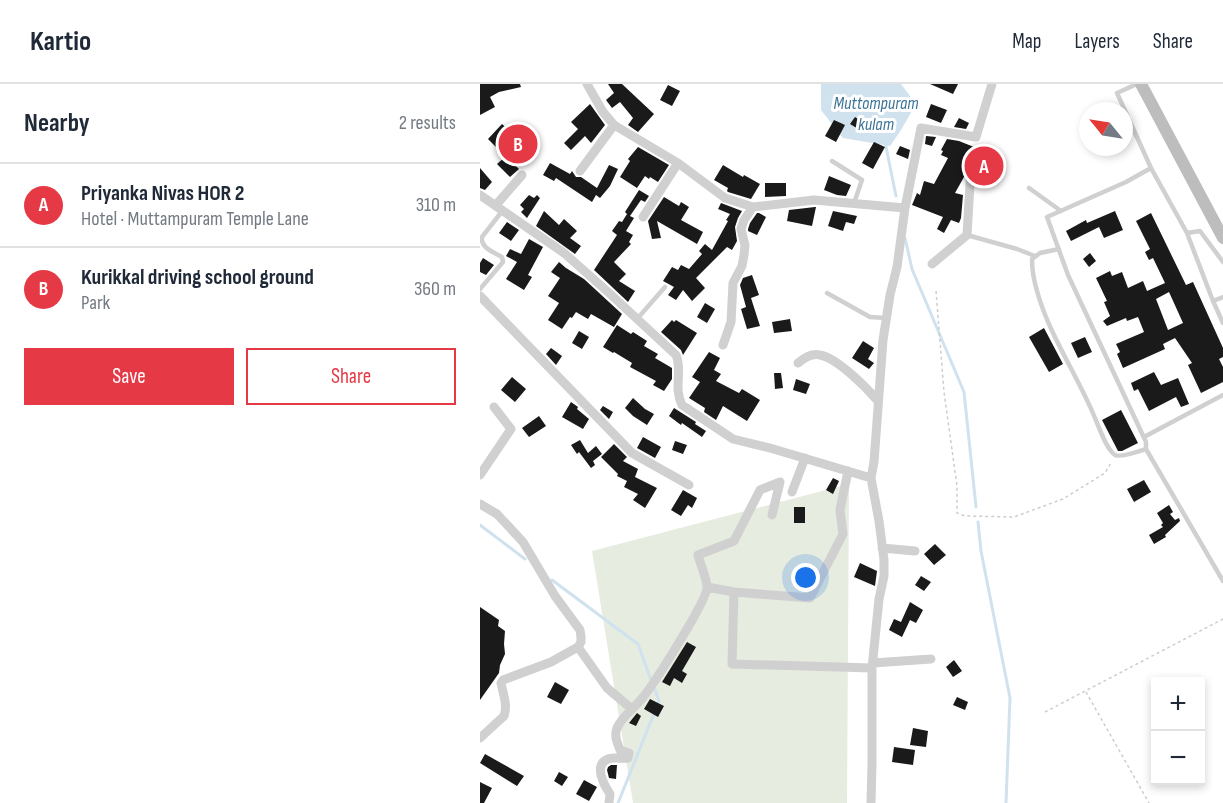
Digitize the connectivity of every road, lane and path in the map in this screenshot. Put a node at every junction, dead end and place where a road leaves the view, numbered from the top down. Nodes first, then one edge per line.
1 (587, 84) edge
2 (992, 84) edge
3 (1139, 84) edge
4 (614, 125) junction
5 (832, 161) dead end
6 (678, 163) junction
7 (971, 168) dead end
8 (1151, 168) junction
9 (580, 171) dead end
10 (522, 175) dead end
11 (1029, 188) dead end
12 (480, 195) edge
13 (854, 203) junction
14 (753, 207) junction
15 (500, 208) junction
16 (905, 208) junction
17 (1060, 211) junction
18 (643, 217) dead end
19 (1187, 233) junction
20 (967, 235) junction
21 (1223, 238) edge
22 (1059, 249) junction
23 (1035, 256) junction
24 (1223, 262) edge
25 (932, 264) dead end
26 (665, 287) dead end
27 (480, 289) edge
28 (936, 291) dead end
29 (827, 292) dead end
30 (480, 296) edge
31 (1223, 297) edge
32 (1213, 301) junction
33 (886, 318) junction
34 (637, 319) junction
35 (1223, 323) edge
36 (723, 345) dead end
37 (798, 363) dead end
38 (1223, 395) edge
39 (878, 400) junction
40 (494, 406) dead end
41 (1144, 437) junction
42 (1146, 449) junction
43 (1115, 455) junction
44 (805, 458) junction
45 (848, 471) junction
46 (480, 475) edge
47 (871, 478) junction
48 (689, 485) dead end
49 (792, 492) dead end
50 (480, 504) edge
51 (772, 515) dead end
52 (882, 548) junction
53 (915, 551) dead end
54 (1223, 581) edge
55 (707, 587) junction
56 (734, 592) junction
57 (1223, 619) edge
58 (578, 647) junction
59 (931, 659) dead end
60 (872, 666) junction
61 (1085, 691) junction
62 (633, 709) junction
63 (1045, 712) dead end
64 (480, 738) edge
65 (609, 803) edge
66 (871, 803) edge
67 (1149, 803) edge

1 - 4 street
2 - 16 street
3 - 8 lane
3 - 21 main road
4 - 6 street
4 - 9 street
5 - 13 lane
6 - 14 street
6 - 18 street
7 - 20 street
8 - 17 lane
8 - 19 lane
10 - 15 street
11 - 17 lane
12 - 15 street
13 - 14 street
13 - 16 street
14 - 36 street
15 - 27 lane
15 - 34 street
16 - 33 street
17 - 22 lane
19 - 24 lane
19 - 32 lane
20 - 23 lane
20 - 25 street
22 - 23 lane
22 - 41 lane
23 - 43 lane
26 - 34 lane
28 - 43 path
29 - 33 lane
30 - 48 street
31 - 32 lane
32 - 35 lane
33 - 39 street
34 - 44 street
37 - 39 street
38 - 41 lane
39 - 47 street
40 - 46 street
41 - 42 lane
42 - 43 lane
42 - 54 lane
44 - 45 street
44 - 49 street
45 - 47 street
45 - 56 street
47 - 52 street
50 - 58 street
51 - 55 street
52 - 53 street
52 - 60 street
55 - 56 street
55 - 62 street
56 - 60 street
57 - 61 path
58 - 62 street
58 - 64 street
59 - 60 street
60 - 66 street
61 - 63 path
61 - 67 path
62 - 65 street

